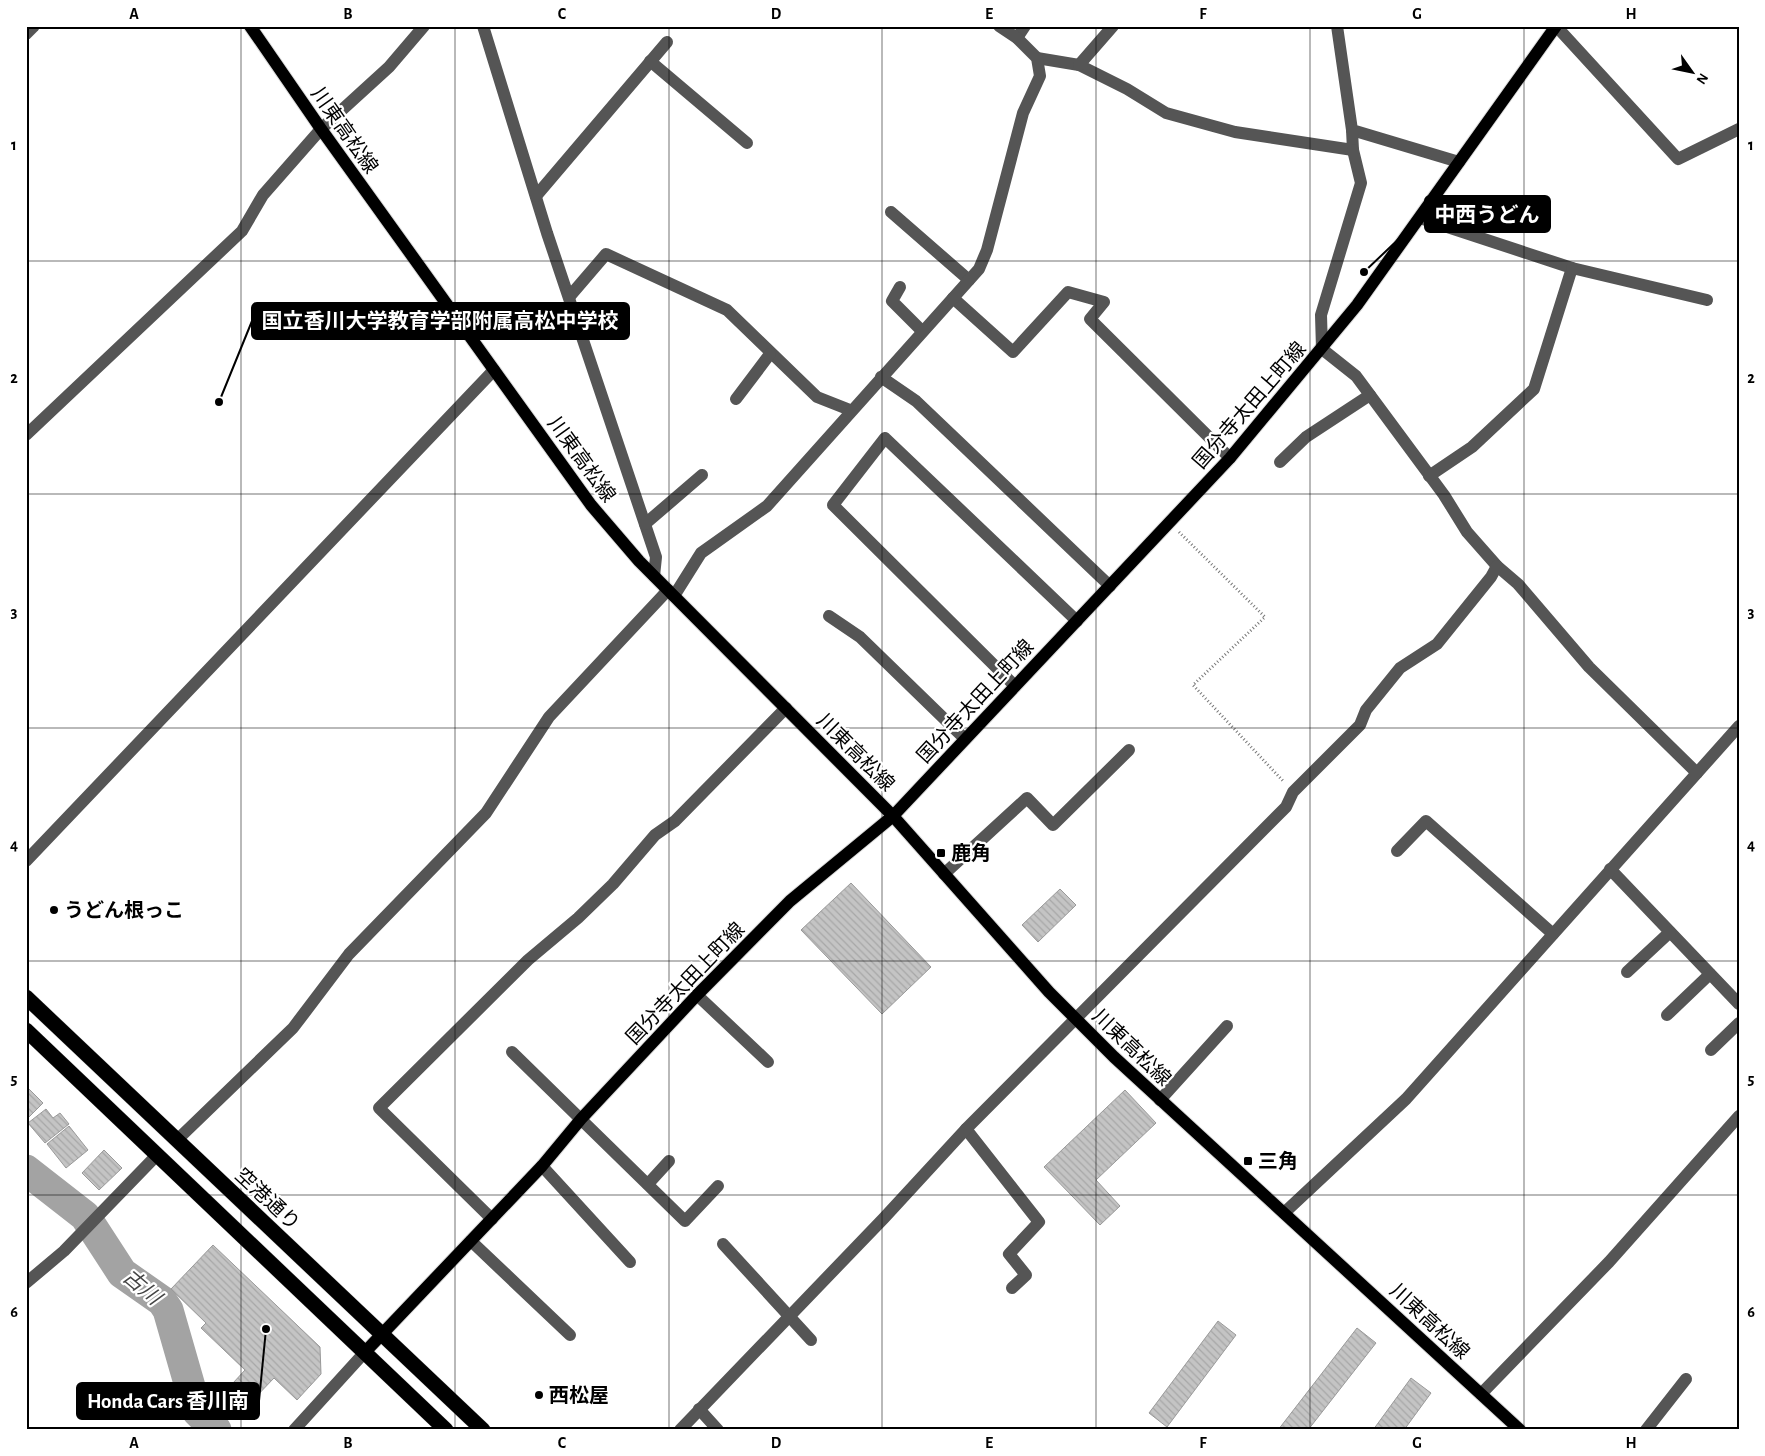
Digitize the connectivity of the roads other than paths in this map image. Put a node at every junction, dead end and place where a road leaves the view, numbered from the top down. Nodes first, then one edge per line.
1 (34, 26) edge
2 (250, 26) edge
3 (424, 26) edge
4 (483, 26) edge
5 (999, 26) edge
6 (1026, 26) edge
7 (1113, 26) edge
8 (1337, 26) edge
9 (1556, 26) edge
10 (26, 34) edge
11 (1017, 38) junction
12 (667, 42) dead end
13 (1037, 58) junction
14 (650, 61) junction
15 (1079, 65) junction
16 (321, 129) junction
17 (1739, 129) edge
18 (1352, 130) junction
19 (747, 143) dead end
20 (1353, 150) junction
21 (1459, 162) junction
22 (536, 196) junction
23 (891, 212) dead end
24 (1420, 218) junction
25 (1572, 268) junction
26 (970, 280) junction
27 (900, 287) dead end
28 (570, 296) junction
29 (953, 298) junction
30 (1707, 300) dead end
31 (922, 331) junction
32 (1322, 349) junction
33 (770, 354) junction
34 (494, 370) junction
35 (881, 377) junction
36 (1370, 395) junction
37 (736, 399) dead end
38 (850, 410) junction
39 (26, 435) edge
40 (1230, 458) junction
41 (1280, 462) dead end
42 (702, 475) dead end
43 (1429, 476) junction
44 (645, 524) junction
45 (1497, 566) junction
46 (654, 576) junction
47 (1110, 586) junction
48 (671, 593) junction
49 (829, 616) dead end
50 (1077, 621) junction
51 (1016, 686) junction
52 (786, 708) junction
53 (1739, 726) edge
54 (965, 739) junction
55 (1129, 750) dead end
56 (1697, 772) junction
57 (893, 816) junction
58 (1397, 852) dead end
59 (26, 861) edge
60 (1610, 870) junction
61 (944, 874) junction
62 (1670, 932) junction
63 (1553, 934) junction
64 (1627, 972) dead end
65 (1710, 974) junction
66 (697, 995) junction
67 (26, 997) edge
68 (1739, 1004) edge
69 (1667, 1015) dead end
70 (1075, 1018) junction
71 (1739, 1023) edge
72 (1227, 1026) dead end
73 (26, 1030) edge
74 (1711, 1050) dead end
75 (512, 1052) dead end
76 (768, 1062) dead end
77 (1160, 1100) junction
78 (1739, 1116) edge
79 (581, 1120) junction
80 (966, 1129) junction
81 (177, 1140) junction
82 (157, 1155) junction
83 (669, 1161) dead end
84 (542, 1166) junction
85 (648, 1184) junction
86 (718, 1186) dead end
87 (1284, 1213) junction
88 (492, 1219) junction
89 (471, 1241) junction
90 (723, 1244) dead end
91 (630, 1262) dead end
92 (26, 1283) edge
93 (1012, 1288) dead end
94 (790, 1316) junction
95 (382, 1334) junction
96 (570, 1335) dead end
97 (811, 1340) dead end
98 (365, 1352) junction
99 (1686, 1379) dead end
100 (1481, 1394) junction
101 (699, 1409) junction
102 (294, 1430) edge
103 (446, 1430) edge
104 (483, 1430) edge
105 (680, 1430) edge
106 (718, 1430) edge
107 (1520, 1430) edge
108 (1646, 1430) edge

1 - 10 street
2 - 16 main road, 川東高松線
3 - 16 street
4 - 22 street
5 - 11 street
6 - 11 street
7 - 15 street
8 - 18 street
9 - 17 street
9 - 21 main road, 国分寺太田上町線
11 - 13 street
12 - 14 street
13 - 15 street
13 - 26 street
14 - 19 street
14 - 22 street
15 - 20 street
16 - 34 main road, 川東高松線
16 - 39 street
18 - 20 street
18 - 21 street
20 - 32 street
21 - 24 main road, 国分寺太田上町線
22 - 28 street
23 - 26 street
24 - 25 street
24 - 32 main road, 国分寺太田上町線
25 - 30 street
25 - 43 street
26 - 29 street
27 - 31 street
28 - 33 street
28 - 44 street
29 - 31 street
29 - 40 street
31 - 35 street
32 - 36 street
32 - 40 main road, 国分寺太田上町線
33 - 37 street
33 - 38 street
34 - 46 main road, 川東高松線
34 - 59 street
35 - 38 street
35 - 47 street
36 - 41 street
36 - 43 street
38 - 48 street
40 - 47 main road, 国分寺太田上町線
42 - 44 street
43 - 45 street
44 - 46 street
45 - 56 street
45 - 70 street
46 - 48 main road, 川東高松線
47 - 50 main road, 国分寺太田上町線
48 - 52 main road, 川東高松線
48 - 81 street
49 - 54 street
50 - 51 main road, 国分寺太田上町線
50 - 51 street
51 - 54 main road, 国分寺太田上町線
52 - 57 main road, 川東高松線
52 - 88 street
53 - 56 street
54 - 57 main road, 国分寺太田上町線
55 - 61 street
56 - 60 street
57 - 61 main road, 川東高松線
57 - 66 main road, 国分寺太田上町線
58 - 63 street
60 - 62 street
60 - 63 street
61 - 70 main road, 川東高松線
62 - 64 street
62 - 65 street
63 - 87 street
65 - 68 street
65 - 69 street
66 - 76 street
66 - 79 main road, 国分寺太田上町線
67 - 81 highway, 空港通り
70 - 77 main road, 川東高松線
70 - 80 street
71 - 74 street
72 - 77 street
73 - 82 highway
75 - 79 street
77 - 87 main road, 川東高松線
78 - 100 street
79 - 84 main road, 国分寺太田上町線
79 - 85 street
80 - 93 street
80 - 94 street
81 - 95 highway, 空港通り
82 - 92 street
82 - 98 highway
83 - 85 street
84 - 88 main road, 国分寺太田上町線
84 - 91 street
85 - 86 street
87 - 100 main road, 川東高松線
88 - 89 main road, 国分寺太田上町線
89 - 95 main road, 国分寺太田上町線
89 - 96 street
90 - 94 street
94 - 97 street
94 - 101 street
95 - 98 main road, 国分寺太田上町線
95 - 104 highway, 空港通り
98 - 102 street
98 - 103 highway
99 - 108 street
100 - 107 main road, 川東高松線
101 - 105 street
101 - 106 street

